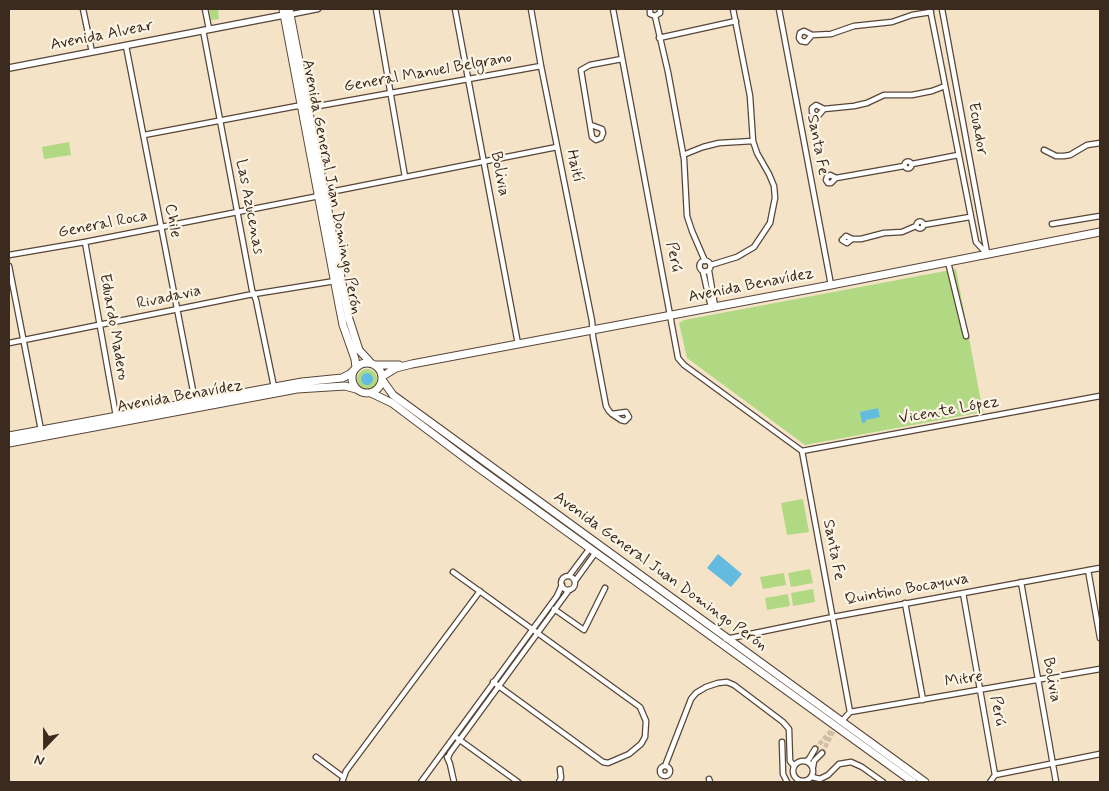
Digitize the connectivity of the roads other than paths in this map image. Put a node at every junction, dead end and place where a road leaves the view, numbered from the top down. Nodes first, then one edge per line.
1 (83, 9) edge
2 (205, 9) edge
3 (318, 9) edge
4 (376, 9) edge
5 (455, 9) edge
6 (531, 9) edge
7 (613, 9) edge
8 (650, 9) edge
9 (660, 9) edge
10 (733, 9) edge
11 (779, 9) edge
12 (942, 9) edge
13 (931, 11) edge
14 (286, 12) edge
15 (655, 16) junction
16 (736, 22) junction
17 (206, 30) junction
18 (812, 35) dead end
19 (659, 38) junction
20 (126, 46) junction
21 (92, 52) junction
22 (622, 59) junction
23 (541, 66) junction
24 (9, 68) edge
25 (467, 79) junction
26 (945, 86) junction
27 (391, 92) junction
28 (305, 106) junction
29 (824, 109) dead end
30 (220, 122) junction
31 (591, 125) dead end
32 (144, 135) junction
33 (753, 141) junction
34 (1100, 143) edge
35 (557, 147) junction
36 (1044, 150) dead end
37 (958, 154) junction
38 (683, 155) junction
39 (484, 162) junction
40 (405, 177) junction
41 (836, 178) dead end
42 (322, 195) junction
43 (237, 212) junction
44 (1100, 216) edge
45 (970, 217) junction
46 (1052, 224) dead end
47 (160, 227) junction
48 (1100, 232) edge
49 (852, 239) dead end
50 (85, 242) junction
51 (987, 254) junction
52 (9, 255) edge
53 (704, 261) junction
54 (948, 262) junction
55 (711, 265) junction
56 (9, 266) edge
57 (706, 271) junction
58 (335, 281) junction
59 (831, 285) junction
60 (254, 295) junction
61 (713, 307) junction
62 (176, 310) junction
63 (671, 315) junction
64 (100, 325) junction
65 (593, 329) junction
66 (966, 336) dead end
67 (23, 339) junction
68 (9, 342) edge
69 (518, 344) junction
70 (373, 364) junction
71 (406, 365) junction
72 (355, 369) junction
73 (383, 378) junction
74 (274, 387) junction
75 (356, 389) junction
76 (371, 393) junction
77 (1100, 396) edge
78 (195, 401) junction
79 (612, 414) dead end
80 (116, 416) junction
81 (41, 433) junction
82 (9, 436) edge
83 (9, 443) edge
84 (802, 451) junction
85 (593, 550) junction
86 (1100, 568) edge
87 (1088, 570) junction
88 (453, 572) dead end
89 (569, 576) junction
90 (575, 581) junction
91 (1021, 582) junction
92 (562, 585) junction
93 (606, 588) dead end
94 (569, 590) junction
95 (480, 592) junction
96 (963, 593) junction
97 (905, 603) junction
98 (554, 609) junction
99 (833, 617) junction
100 (532, 629) junction
101 (537, 632) junction
102 (727, 638) junction
103 (1100, 638) edge
104 (720, 642) junction
105 (1100, 669) edge
106 (1039, 680) junction
107 (493, 682) junction
108 (498, 686) junction
109 (980, 690) junction
110 (923, 700) junction
111 (850, 712) junction
112 (839, 723) junction
113 (454, 736) junction
114 (459, 740) junction
115 (782, 742) dead end
116 (815, 748) tunnel mouth
117 (822, 753) tunnel mouth
118 (442, 754) junction
119 (1100, 754) edge
120 (316, 757) dead end
121 (448, 758) junction
122 (806, 761) junction
123 (1053, 764) junction
124 (665, 766) dead end
125 (794, 766) junction
126 (813, 767) junction
127 (560, 769) dead end
128 (995, 775) junction
129 (795, 776) junction
130 (812, 776) junction
131 (343, 779) edge
132 (786, 781) edge
133 (420, 782) edge
134 (454, 782) edge
135 (518, 782) edge
136 (559, 782) edge
137 (803, 782) edge
138 (883, 782) edge
139 (913, 782) edge
140 (925, 782) edge
141 (990, 782) edge
142 (1056, 782) edge

1 - 21 street
2 - 17 street, Las Azucenas
3 - 14 street, Avenida Alvear
4 - 27 street
5 - 25 street, Bolivia
6 - 23 street, Haití
7 - 22 street, Perú
8 - 15 street
9 - 15 street
10 - 16 street
11 - 59 street, Santa Fe
12 - 51 street, Ecuador
13 - 18 street
13 - 26 street
14 - 17 street, Avenida Alvear
14 - 28 main road, Avenida General Juan Domingo Perón
15 - 19 street
16 - 19 street
16 - 33 street
17 - 20 street, Avenida Alvear
17 - 30 street, Las Azucenas
19 - 38 street
20 - 21 street, Avenida Alvear
20 - 32 street, Chile
21 - 24 street, Avenida Alvear
22 - 31 street
22 - 63 street, Perú
23 - 25 street, General Manuel Belgrano
23 - 35 street, Haití
25 - 27 street, General Manuel Belgrano
25 - 39 street, Bolivia
26 - 29 street
26 - 37 street
27 - 28 street, General Manuel Belgrano
27 - 40 street
28 - 30 street, General Manuel Belgrano
28 - 42 main road, Avenida General Juan Domingo Perón
30 - 32 street, General Manuel Belgrano
30 - 43 street, Las Azucenas
32 - 47 street, Chile
33 - 38 street
33 - 55 street
34 - 36 street
35 - 39 street, General Roca
35 - 65 street, Haití
37 - 41 street
37 - 45 street
38 - 53 street
39 - 40 street, General Roca
39 - 69 street, Bolivia
40 - 42 street, General Roca
42 - 43 street, General Roca
42 - 58 main road, Avenida General Juan Domingo Perón
42 - 70 main road, Avenida General Juan Domingo Perón
43 - 47 street, General Roca
43 - 60 street, Las Azucenas
44 - 46 street
45 - 49 street
45 - 51 street
47 - 50 street, General Roca
47 - 62 street, Chile
48 - 51 main road, Avenida Benavídez
50 - 52 street, General Roca
50 - 64 street, Eduardo Madero
51 - 54 main road, Avenida Benavídez
53 - 55 street
53 - 57 street
54 - 59 main road, Avenida Benavídez
54 - 66 street
55 - 57 street
56 - 67 street
57 - 61 street
58 - 60 street, Rivadavia
58 - 72 main road, Avenida General Juan Domingo Perón
59 - 61 main road, Avenida Benavídez
60 - 62 street, Rivadavia
60 - 74 street, Las Azucenas
61 - 63 main road, Avenida Benavídez
62 - 64 street, Rivadavia
62 - 78 street, Chile
63 - 65 main road, Avenida Benavídez
63 - 84 street, Perú
64 - 67 street, Rivadavia
64 - 80 street, Eduardo Madero
65 - 69 main road, Avenida Benavídez
65 - 79 street, Haití
67 - 68 street, Rivadavia
67 - 81 street
69 - 71 main road, Avenida Benavídez
70 - 71 main road, Avenida Benavídez
70 - 72 main road
70 - 73 main road
71 - 73 main road, Avenida Benavídez
72 - 74 main road, Avenida Benavídez
72 - 75 main road
73 - 76 main road
73 - 102 main road, Avenida General Juan Domingo Perón
74 - 78 main road, Avenida Benavídez
75 - 76 main road
75 - 81 main road, Avenida Benavídez
76 - 85 main road, Avenida General Juan Domingo Perón
77 - 84 street, Vicente López
78 - 80 main road, Avenida Benavídez
80 - 81 main road, Avenida Benavídez
81 - 82 main road, Avenida Benavídez
81 - 83 main road, Avenida Benavídez
84 - 99 street, Santa Fe
85 - 89 street
85 - 90 street
85 - 104 main road, Avenida General Juan Domingo Perón
86 - 87 street, Quintino Bocayuva
87 - 91 street, Quintino Bocayuva
87 - 103 street
88 - 95 street
89 - 90 street
89 - 92 street
90 - 94 street
91 - 96 street, Quintino Bocayuva
91 - 106 street, Bolivia
92 - 94 street
92 - 100 street
93 - 98 street
94 - 98 street
95 - 100 street
95 - 131 street
96 - 97 street, Quintino Bocayuva
96 - 109 street, Perú
97 - 99 street, Quintino Bocayuva
97 - 110 street
98 - 101 street
99 - 102 street, Quintino Bocayuva
99 - 111 street, Santa Fe
100 - 101 street
100 - 107 street
101 - 108 street
101 - 108 street
102 - 104 street, Quintino Bocayuva
102 - 112 main road, Avenida General Juan Domingo Perón
104 - 112 main road, Avenida General Juan Domingo Perón
105 - 106 street, Mitre
106 - 109 street, Mitre
106 - 123 street, Bolivia
107 - 108 street
107 - 113 street
108 - 114 street
109 - 110 street, Mitre
109 - 128 street, Perú
110 - 111 street, Mitre
111 - 112 street
112 - 139 main road, Avenida General Juan Domingo Perón
112 - 140 main road, Avenida General Juan Domingo Perón
113 - 114 street
113 - 118 street
114 - 121 street
114 - 135 street
115 - 132 street
116 - 122 street
117 - 126 street
118 - 121 street
118 - 133 street
119 - 123 street
120 - 131 street
121 - 134 street
122 - 125 street
122 - 126 street
123 - 128 street
123 - 142 street, Bolivia
124 - 125 street
125 - 129 street
126 - 130 street
127 - 136 street
128 - 141 street
129 - 132 street
129 - 137 street
130 - 137 street
130 - 138 street

